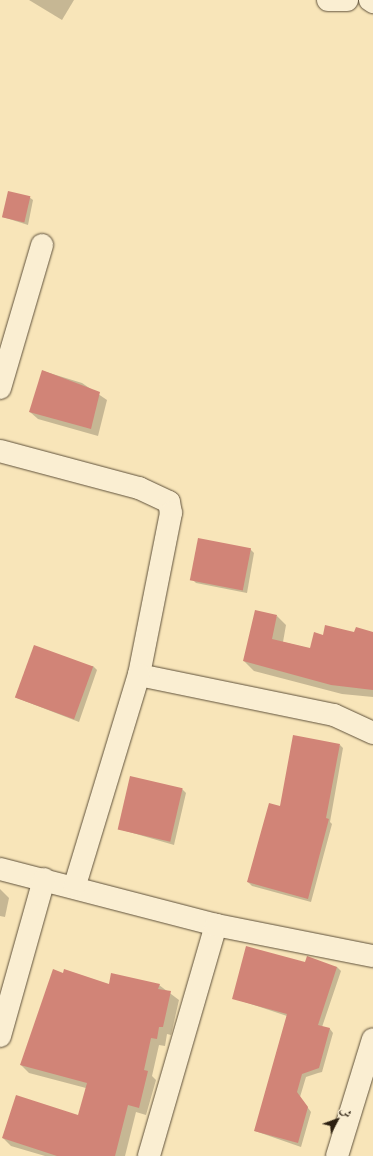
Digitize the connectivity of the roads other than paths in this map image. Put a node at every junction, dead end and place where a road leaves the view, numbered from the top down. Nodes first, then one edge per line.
1 (328, 0) edge
2 (347, 0) edge
3 (370, 0) edge
4 (373, 2) edge
5 (42, 245) dead end
6 (0, 388) edge
7 (0, 451) edge
8 (139, 676) junction
9 (373, 733) edge
10 (0, 869) edge
11 (44, 880) junction
12 (75, 885) junction
13 (216, 925) junction
14 (373, 956) edge
15 (0, 1036) edge
16 (373, 1040) edge
17 (149, 1156) edge
18 (337, 1156) edge

1 - 2 street
3 - 4 street
5 - 6 street
7 - 8 street
8 - 9 street
8 - 12 street
10 - 11 street
11 - 12 street
11 - 15 street
12 - 13 street
13 - 14 street
13 - 17 street
16 - 18 street

